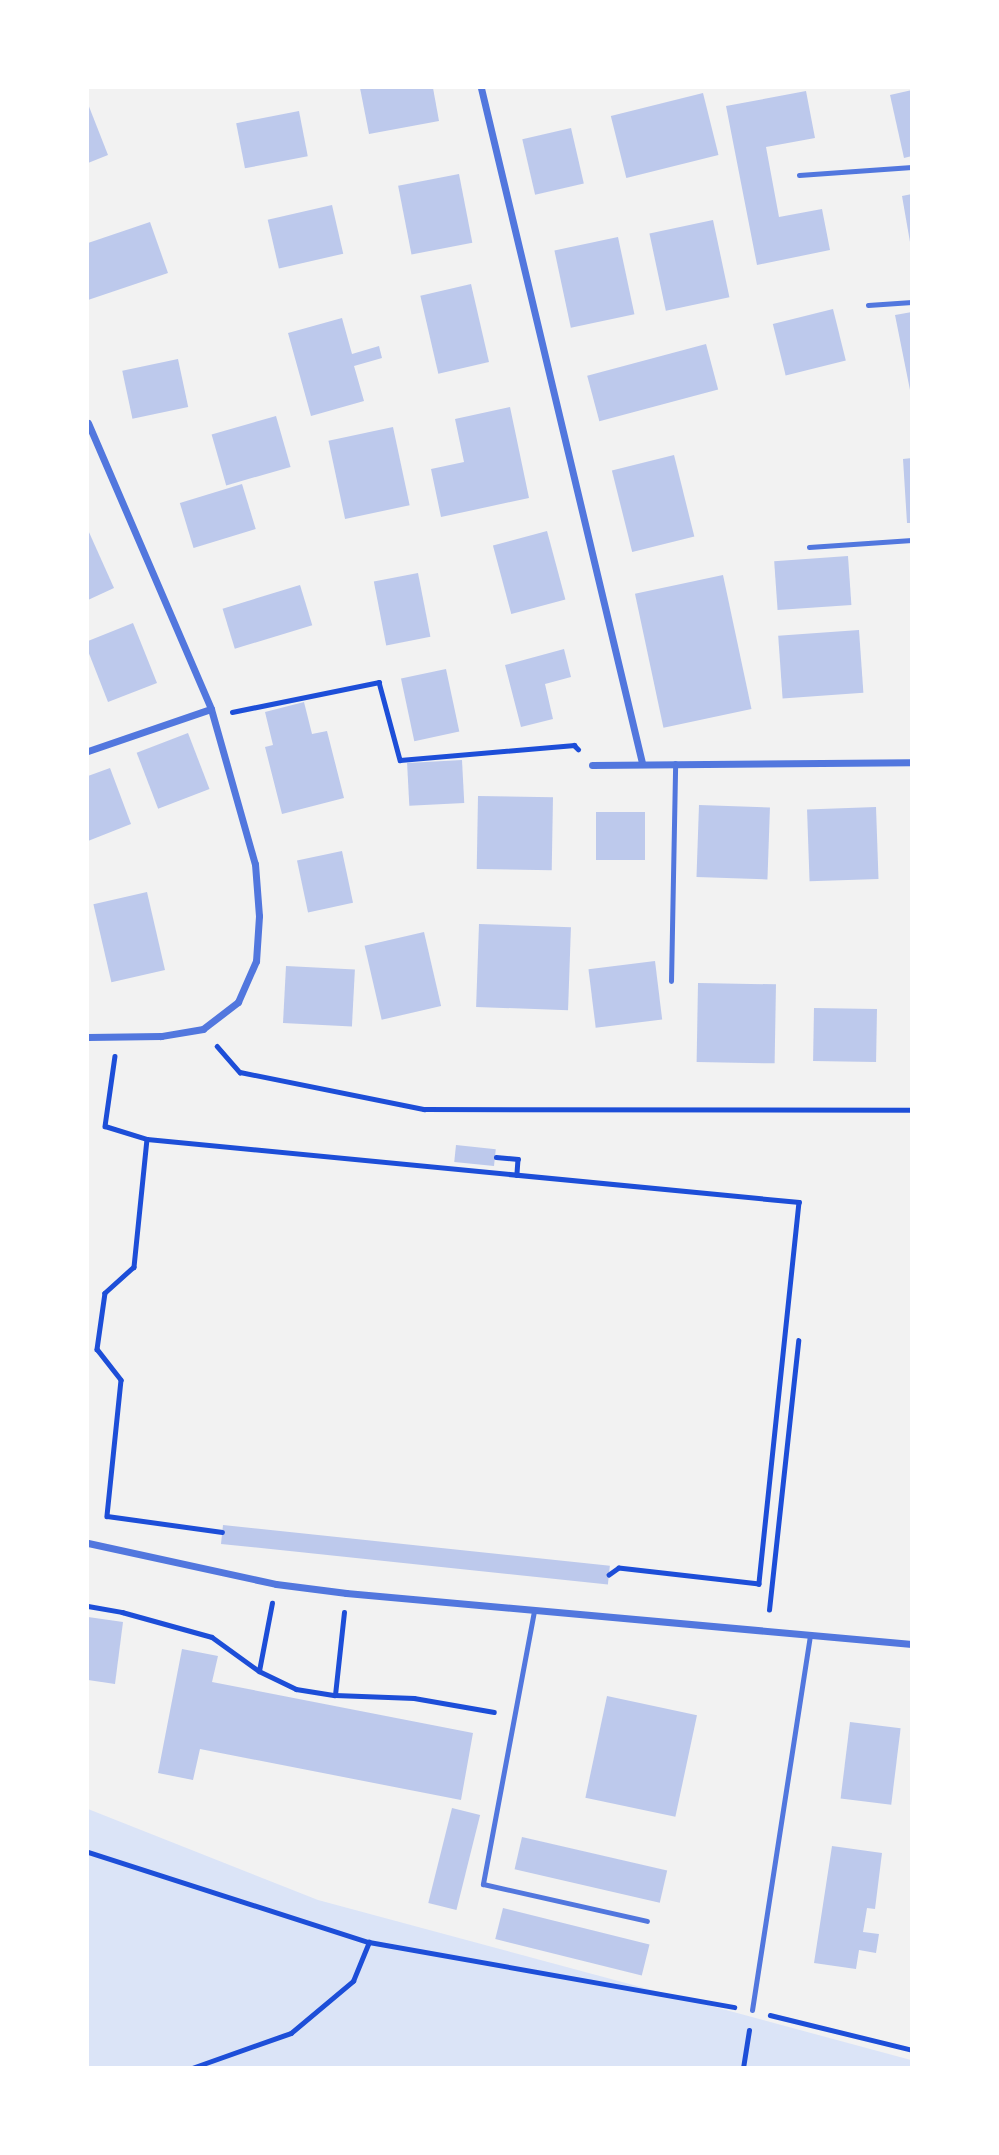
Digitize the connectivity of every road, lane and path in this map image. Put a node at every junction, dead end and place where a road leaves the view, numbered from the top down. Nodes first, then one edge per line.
1 (481, 88) edge
2 (912, 167) edge
3 (799, 175) dead end
4 (912, 302) edge
5 (868, 305) dead end
6 (88, 423) edge
7 (912, 540) edge
8 (809, 547) dead end
9 (211, 709) junction
10 (88, 751) edge
11 (912, 762) edge
12 (642, 763) junction
13 (675, 763) junction
14 (592, 765) joint
15 (671, 981) dead end
16 (203, 1029) junction
17 (88, 1037) edge
18 (117, 1038) junction
19 (912, 1111) edge
20 (147, 1139) junction
21 (496, 1157) dead end
22 (517, 1175) junction
23 (798, 1341) dead end
24 (222, 1532) dead end
25 (88, 1543) edge
26 (609, 1575) dead end
27 (276, 1584) junction
28 (346, 1594) junction
29 (88, 1606) edge
30 (534, 1611) junction
31 (767, 1632) junction
32 (810, 1636) junction
33 (912, 1644) edge
34 (259, 1671) junction
35 (335, 1695) junction
36 (515, 1716) junction
37 (88, 1852) edge
38 (647, 1921) dead end
39 (369, 1942) junction
40 (752, 2010) junction
41 (912, 2050) edge
42 (192, 2067) edge
43 (743, 2067) edge

1 - 12 street
2 - 3 lane
4 - 5 lane
6 - 9 street
7 - 8 lane
9 - 10 street
9 - 14 path
9 - 16 street
11 - 13 street
12 - 13 street
12 - 14 street
13 - 15 lane
16 - 18 street
16 - 19 path
17 - 18 street
18 - 20 path
20 - 22 path
20 - 24 path
21 - 22 path
22 - 26 path
23 - 31 path
25 - 27 street
27 - 28 street
27 - 34 path
28 - 30 street
28 - 35 path
29 - 34 path
30 - 31 street
30 - 36 lane
31 - 32 street
32 - 33 street
32 - 40 lane
34 - 35 path
35 - 36 path
36 - 38 lane
37 - 39 path
39 - 40 path
39 - 42 path
40 - 41 path
40 - 43 path

